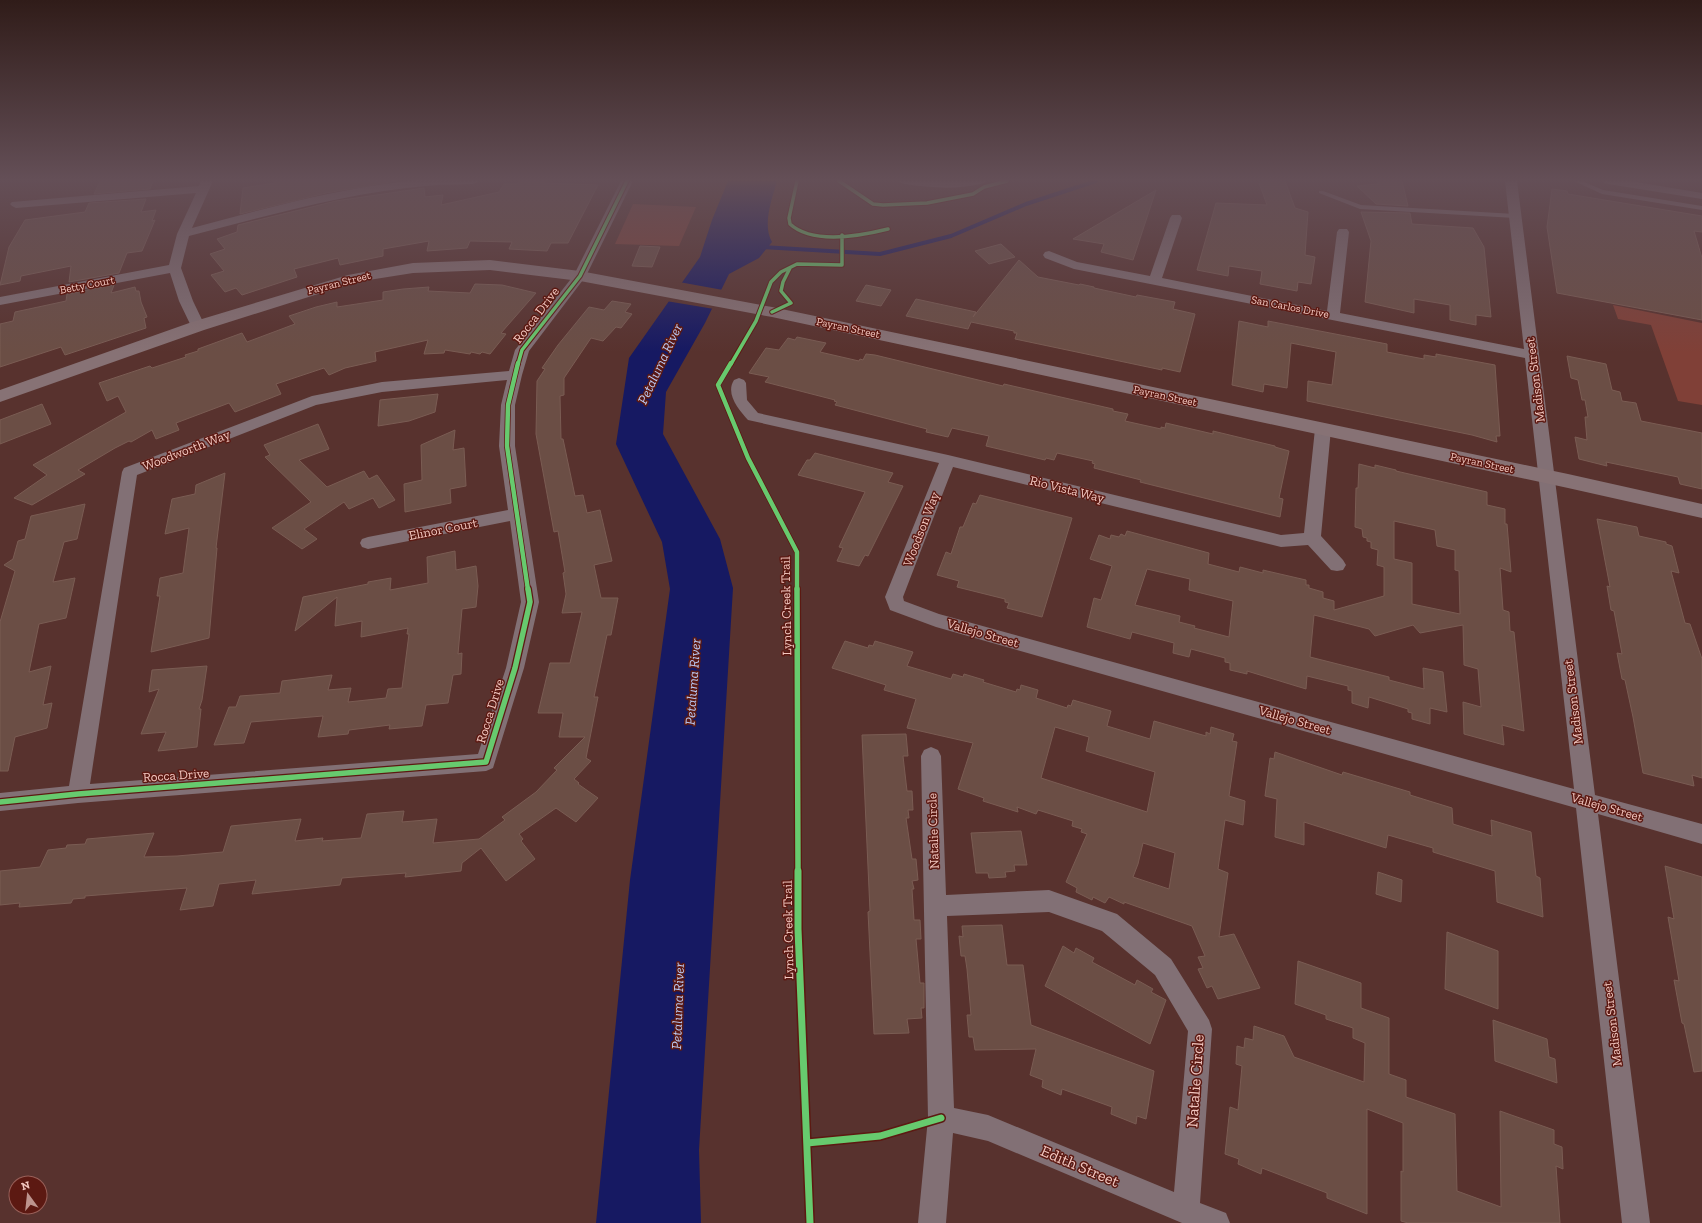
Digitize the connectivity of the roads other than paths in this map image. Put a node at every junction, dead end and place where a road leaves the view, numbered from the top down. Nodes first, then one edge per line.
1 (182, 238) edge
2 (599, 238) edge
3 (1169, 238) edge
4 (1342, 238) edge
5 (1518, 238) edge
6 (1049, 255) dead end
7 (174, 268) junction
8 (580, 276) junction
9 (1155, 281) junction
10 (0, 301) edge
11 (1333, 316) junction
12 (198, 326) junction
13 (1532, 354) junction
14 (515, 375) junction
15 (739, 383) dead end
16 (0, 396) edge
17 (1323, 430) junction
18 (948, 460) junction
19 (1546, 476) junction
20 (1702, 511) edge
21 (517, 514) junction
22 (1312, 538) junction
23 (368, 543) dead end
24 (1337, 566) dead end
25 (894, 598) joint
26 (931, 756) dead end
27 (78, 794) junction
28 (1585, 800) junction
29 (0, 802) edge
30 (1702, 834) edge
31 (936, 906) junction
32 (941, 1118) junction
33 (1186, 1211) junction
34 (932, 1223) edge
35 (1216, 1223) edge
36 (1636, 1223) edge

1 - 7 street
2 - 8 street, Rocca Drive
3 - 9 street
4 - 11 street
5 - 13 street, Madison Street
6 - 9 street, San Carlos Drive
7 - 10 street, Betty Court
7 - 12 street
8 - 12 main road, Payran Street
8 - 14 street, Rocca Drive
8 - 17 main road, Payran Street
9 - 11 street, San Carlos Drive
11 - 13 street, San Carlos Drive
12 - 16 main road, Payran Street
13 - 19 street, Madison Street
14 - 21 street, Rocca Drive
14 - 27 street, Woodworth Way
15 - 18 street, Rio Vista Way
17 - 19 main road, Payran Street
17 - 22 street
18 - 22 street, Rio Vista Way
18 - 25 street, Woodson Way
19 - 20 main road, Payran Street
19 - 28 street, Madison Street
21 - 23 street, Elinor Court
21 - 27 street, Rocca Drive
22 - 24 street
25 - 28 street, Vallejo Street
26 - 31 street, Natalie Circle
27 - 29 street, Rocca Drive
28 - 30 street, Vallejo Street
28 - 36 street, Madison Street
31 - 32 street, Natalie Circle
31 - 33 street, Natalie Circle
32 - 33 street, Edith Street
32 - 34 street, Natalie Circle
33 - 35 street, Edith Street

